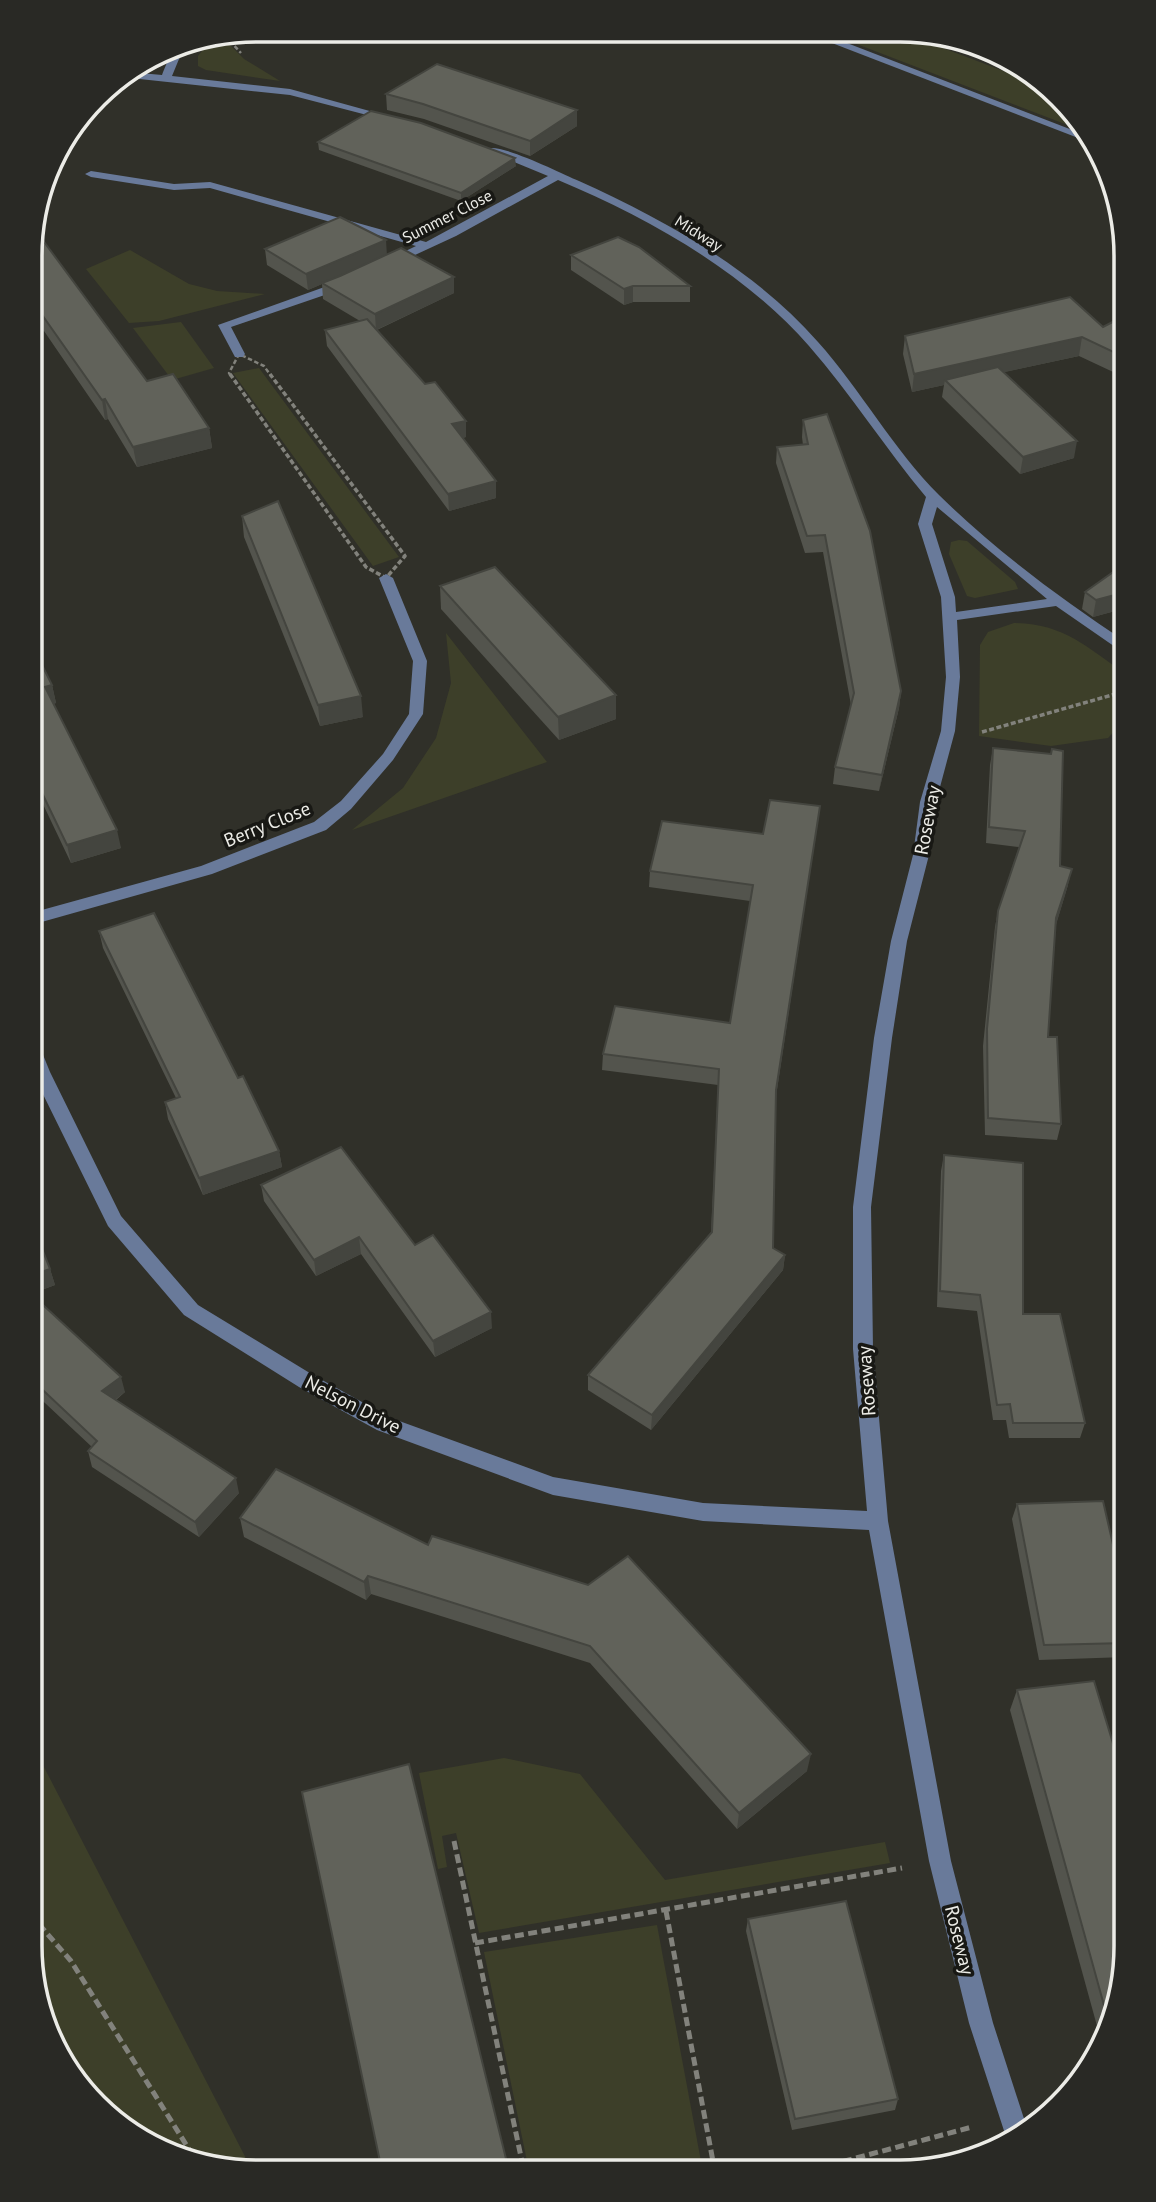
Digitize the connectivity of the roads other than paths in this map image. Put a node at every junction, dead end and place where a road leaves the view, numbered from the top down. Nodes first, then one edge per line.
1 (834, 42) edge
2 (174, 59) edge
3 (142, 76) edge
4 (166, 77) junction
5 (404, 122) edge
6 (1077, 135) edge
7 (484, 146) edge
8 (91, 174) dead end
9 (556, 176) junction
10 (425, 245) junction
11 (375, 269) edge
12 (350, 281) edge
13 (239, 355) road end
14 (933, 497) junction
15 (386, 578) road end
16 (1060, 600) junction
17 (951, 617) junction
18 (1114, 639) edge
19 (42, 916) edge
20 (42, 1074) edge
21 (878, 1521) junction
22 (1015, 2126) edge

1 - 6 street
2 - 4 street
3 - 4 street
4 - 5 street
7 - 9 street, Midway
8 - 10 street
9 - 10 street, Summer Close
9 - 14 street, Midway
10 - 11 street, Summer Close
12 - 13 street
14 - 16 street, Midway
14 - 17 street, Roseway
15 - 19 street, Berry Close
16 - 17 street
16 - 18 street, Midway
17 - 21 street, Roseway
20 - 21 street, Nelson Drive
21 - 22 street, Roseway

